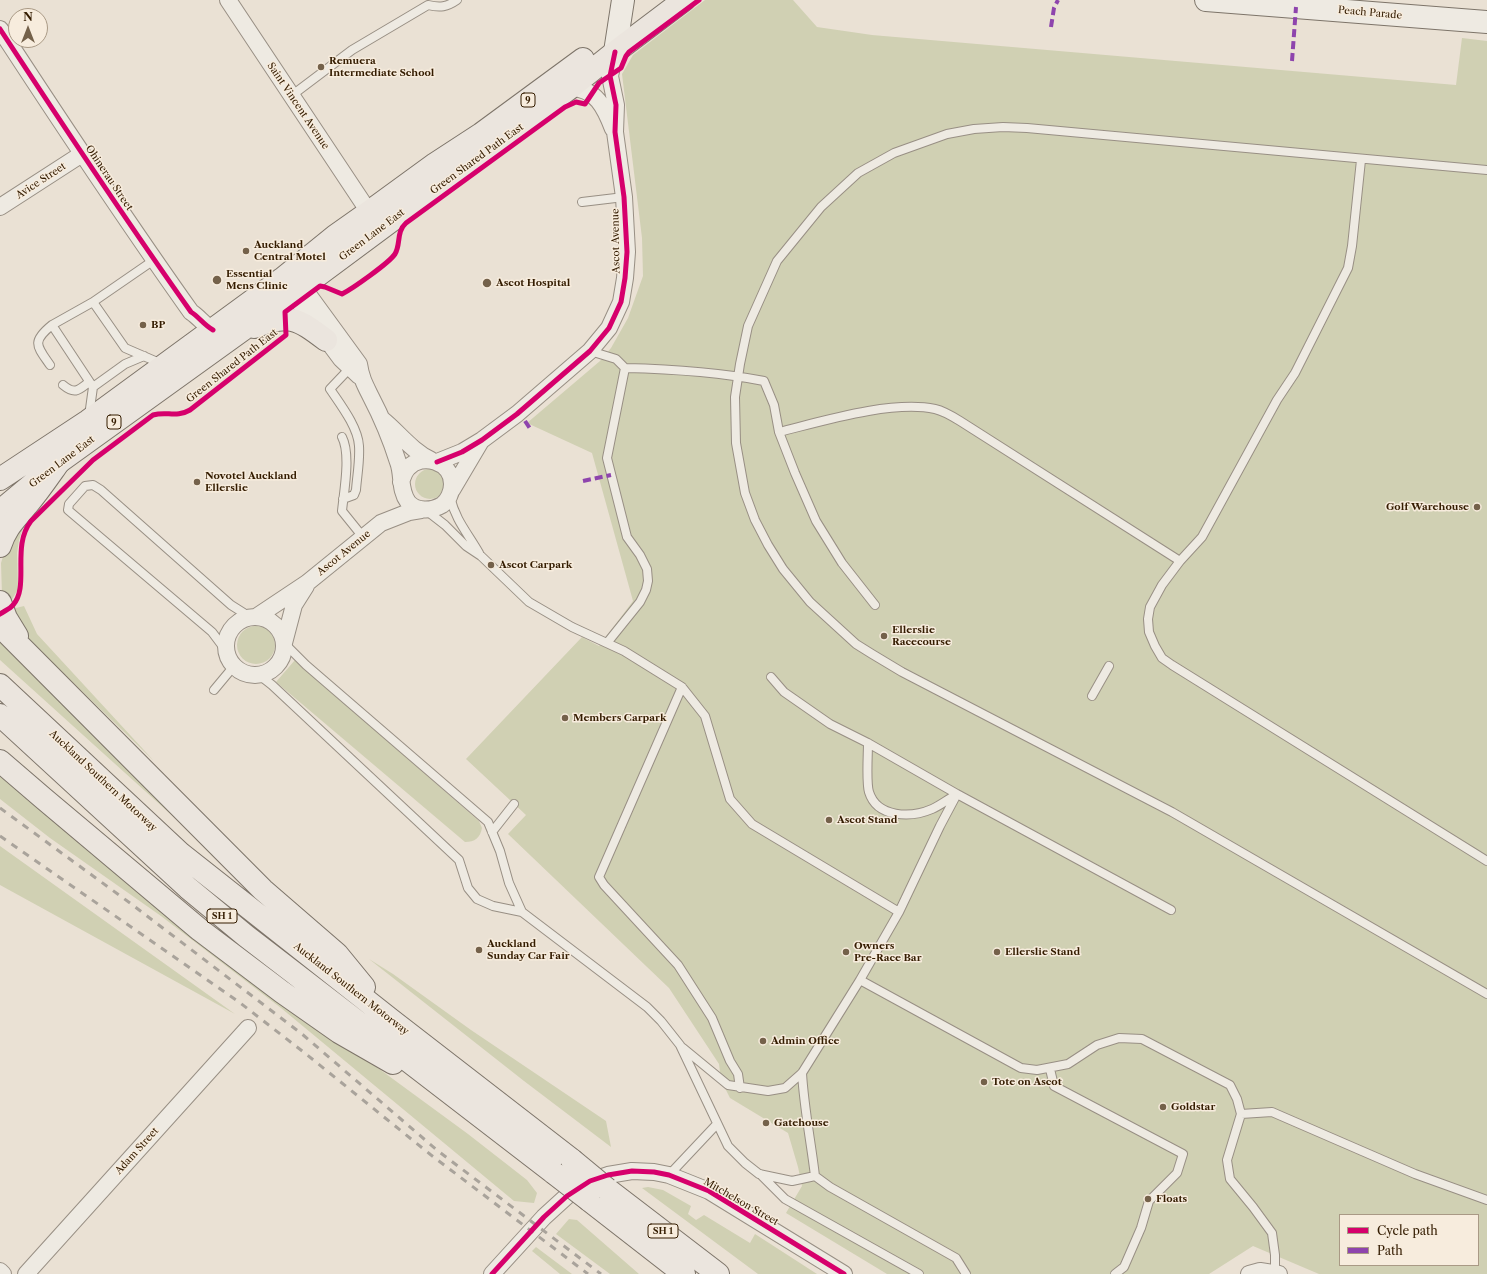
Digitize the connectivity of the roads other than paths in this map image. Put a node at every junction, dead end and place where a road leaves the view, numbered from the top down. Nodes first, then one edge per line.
1 (228, 0) edge
2 (457, 0) edge
3 (624, 0) edge
4 (660, 0) edge
5 (684, 0) edge
6 (1206, 0) edge
7 (1487, 22) edge
8 (0, 29) edge
9 (616, 42) junction
10 (570, 88) junction
11 (291, 96) junction
12 (614, 132) junction
13 (82, 154) junction
14 (1361, 160) junction
15 (1487, 170) edge
16 (624, 197) junction
17 (582, 202) dead end
18 (0, 207) edge
19 (368, 212) junction
20 (154, 260) junction
21 (292, 283) junction
22 (93, 302) junction
23 (52, 325) junction
24 (207, 334) junction
25 (234, 335) junction
26 (326, 340) junction
27 (590, 351) junction
28 (144, 356) junction
29 (50, 365) dead end
30 (164, 365) junction
31 (625, 368) junction
32 (356, 374) junction
33 (738, 376) junction
34 (63, 385) dead end
35 (91, 385) junction
36 (383, 420) junction
37 (88, 421) junction
38 (779, 432) junction
39 (342, 437) dead end
40 (482, 440) junction
41 (434, 461) junction
42 (59, 462) junction
43 (0, 479) edge
44 (402, 484) junction
45 (451, 492) junction
46 (343, 499) junction
47 (424, 510) junction
48 (0, 511) edge
49 (381, 523) junction
50 (363, 537) junction
51 (0, 546) edge
52 (481, 556) junction
53 (1180, 560) junction
54 (308, 582) junction
55 (0, 602) edge
56 (875, 606) dead end
57 (253, 617) junction
58 (0, 626) edge
59 (607, 642) junction
60 (284, 643) junction
61 (227, 652) junction
62 (29, 654) junction
63 (234, 666) junction
64 (1109, 666) dead end
65 (258, 674) junction
66 (771, 677) dead end
67 (0, 685) edge
68 (682, 687) junction
69 (214, 690) dead end
70 (1092, 696) dead end
71 (0, 715) edge
72 (868, 743) junction
73 (0, 760) edge
74 (957, 794) junction
75 (514, 804) dead end
76 (492, 832) junction
77 (1487, 861) edge
78 (1170, 910) dead end
79 (522, 912) junction
80 (899, 912) junction
81 (860, 980) junction
82 (1487, 994) edge
83 (391, 1020) junction
84 (248, 1028) dead end
85 (680, 1046) junction
86 (1050, 1069) junction
87 (802, 1073) junction
88 (740, 1088) junction
89 (459, 1100) junction
90 (1241, 1114) junction
91 (717, 1124) junction
92 (759, 1174) junction
93 (669, 1175) junction
94 (815, 1176) junction
95 (1487, 1200) edge
96 (0, 1272) edge
97 (1266, 1273) edge
98 (3, 1274) edge
99 (26, 1274) edge
100 (492, 1274) edge
101 (684, 1274) edge
102 (718, 1274) edge
103 (844, 1274) edge
104 (919, 1274) edge
105 (966, 1274) edge
106 (1115, 1274) edge

1 - 11 street, Saint Vincent Avenue
2 - 11 lane
3 - 9 main road, Ascot Avenue
4 - 9 main road, Green Lane East / 9
5 - 9 main road, Green Lane East / 9
6 - 7 main road, Peach Parade
8 - 13 street, Ohinerau Street
9 - 10 main road, Green Lane East / 9
9 - 12 street, Ascot Avenue
9 - 19 main road, Green Lane East / 9
10 - 12 street, Ascot Avenue
10 - 21 main road, Green Lane East / 9
11 - 19 street, Saint Vincent Avenue
12 - 16 street, Ascot Avenue
13 - 18 street, Avice Street
13 - 20 street, Ohinerau Street
14 - 15 lane
14 - 33 lane
14 - 53 lane
16 - 17 lane
16 - 27 street, Ascot Avenue
19 - 21 main road, Green Lane East / 9
20 - 22 lane
20 - 24 street, Ohinerau Street
21 - 24 main road, Green Lane East / 9
21 - 25 main road, Green Lane East / 9
21 - 26 street
21 - 32 street
22 - 23 lane
22 - 28 lane
23 - 29 lane
23 - 35 lane
24 - 30 main road, Green Lane East / 9
25 - 26 main road
25 - 42 main road, Green Lane East / 9
26 - 32 street
27 - 31 lane
27 - 40 street, Ascot Avenue
28 - 30 lane
28 - 35 lane
30 - 37 main road, Green Lane East / 9
31 - 33 lane
31 - 59 lane
32 - 36 street
32 - 46 lane
33 - 38 lane
33 - 82 lane
34 - 35 lane
35 - 37 lane
36 - 41 street
36 - 44 street
37 - 43 main road, Green Lane East / 9
38 - 53 lane
38 - 56 lane
39 - 46 lane
40 - 41 street, Ascot Avenue
40 - 45 street, Ascot Avenue
41 - 44 street
41 - 45 street
42 - 48 main road, Green Lane East / 9
42 - 51 main road
44 - 47 street
44 - 49 street, Ascot Avenue
45 - 47 street
45 - 52 lane
46 - 50 lane
47 - 49 street, Ascot Avenue
47 - 52 lane
49 - 50 street, Ascot Avenue
50 - 54 street, Ascot Avenue
52 - 59 lane
53 - 77 lane
54 - 57 street, Ascot Avenue
54 - 60 street, Ascot Avenue
55 - 62 main road
57 - 60 street
57 - 61 street
57 - 61 lane
58 - 62 main road
59 - 68 lane
60 - 65 street
60 - 76 lane
61 - 63 street
62 - 83 main road
63 - 65 street
63 - 69 lane
64 - 70 lane
65 - 79 lane
66 - 72 lane
67 - 83 main road, Auckland Southern Motorway / SH 1
68 - 80 lane
68 - 88 lane
71 - 89 main road, SH 1
72 - 74 lane
72 - 74 lane
73 - 89 main road
74 - 78 lane
74 - 80 lane
75 - 76 lane
76 - 79 lane
79 - 85 lane
80 - 81 lane
81 - 86 lane
81 - 87 lane
83 - 102 main road, Auckland Southern Motorway / SH 1, bridge
84 - 99 street, Adam Street
85 - 88 lane
85 - 91 lane
86 - 90 lane
86 - 106 lane
87 - 88 lane
87 - 94 lane
89 - 101 main road, SH 1, bridge
90 - 95 lane
90 - 97 lane
91 - 92 lane
91 - 93 lane
92 - 94 lane
92 - 104 lane
93 - 100 street, Mitchelson Street
93 - 103 street, Mitchelson Street
94 - 105 lane
96 - 98 street

